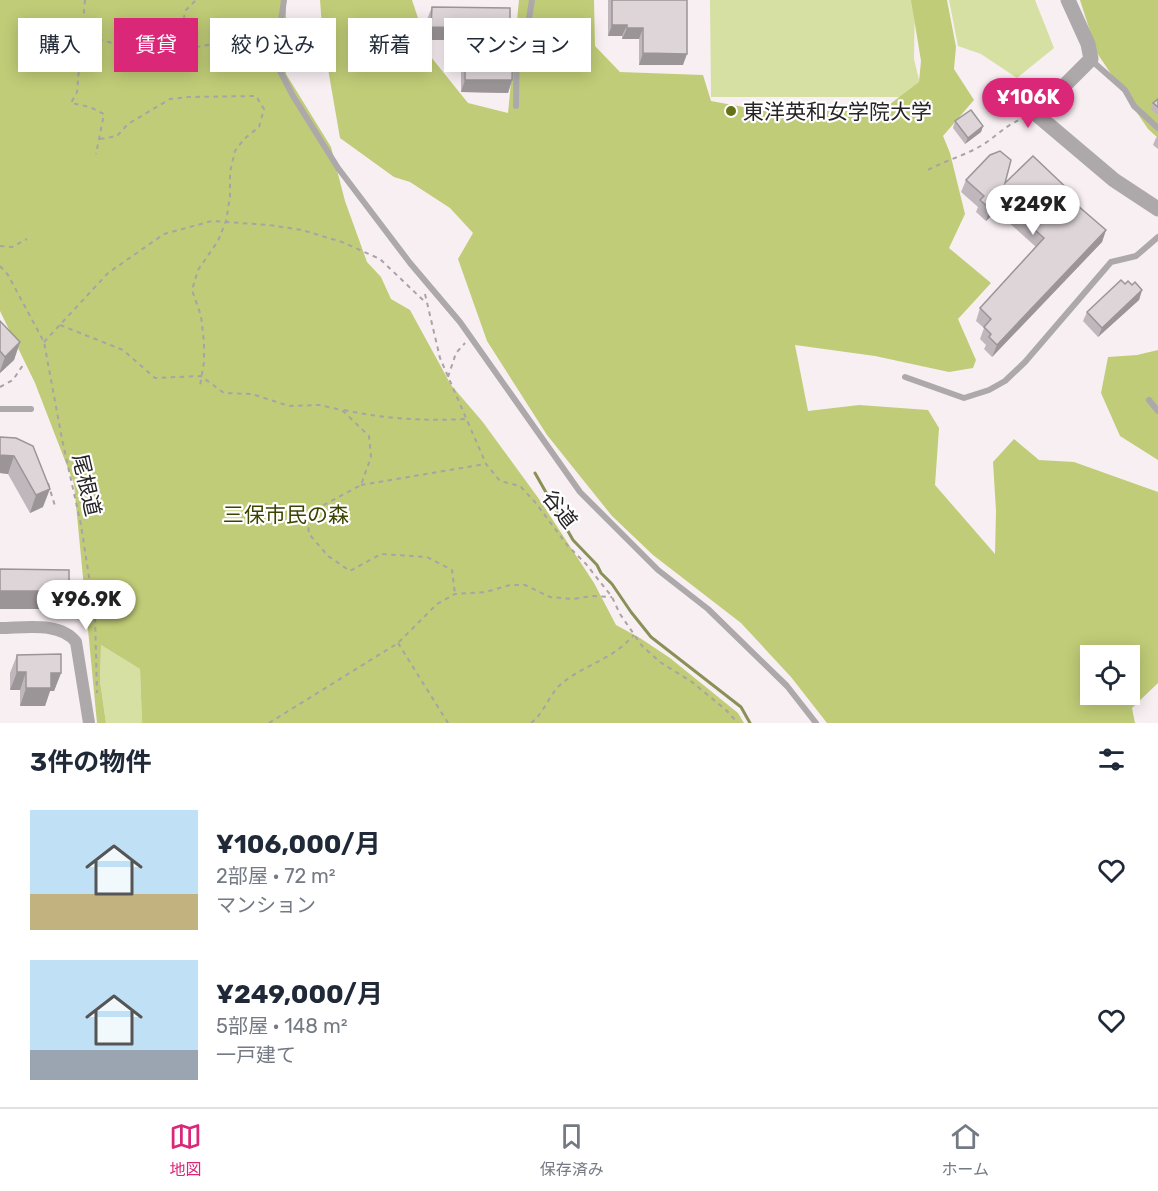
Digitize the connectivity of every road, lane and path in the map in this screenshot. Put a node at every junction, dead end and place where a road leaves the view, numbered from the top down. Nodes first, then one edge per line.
1 (85, 0) edge
2 (196, 0) edge
3 (284, 0) edge
4 (532, 0) edge
5 (1068, 0) edge
6 (83, 18) edge
7 (184, 18) edge
8 (281, 18) edge
9 (1091, 59) junction
10 (78, 72) edge
11 (281, 72) edge
12 (516, 106) dead end
13 (1036, 114) junction
14 (1158, 128) edge
15 (100, 139) junction
16 (96, 154) dead end
17 (928, 170) dead end
18 (1158, 209) edge
19 (226, 221) junction
20 (1158, 237) edge
21 (27, 239) dead end
22 (0, 246) edge
23 (0, 266) edge
24 (423, 278) junction
25 (426, 303) junction
26 (60, 325) junction
27 (470, 336) junction
28 (44, 342) junction
29 (23, 365) dead end
30 (201, 376) junction
31 (448, 377) junction
32 (905, 377) dead end
33 (200, 386) dead end
34 (0, 387) edge
35 (1149, 400) dead end
36 (0, 409) edge
37 (31, 409) dead end
38 (342, 410) junction
39 (1158, 411) edge
40 (466, 419) junction
41 (486, 464) junction
42 (44, 474) edge
43 (361, 485) junction
44 (55, 506) dead end
45 (296, 506) dead end
46 (307, 514) junction
47 (455, 594) junction
48 (612, 597) junction
49 (0, 628) edge
50 (634, 635) junction
51 (398, 643) junction
52 (97, 694) dead end
53 (89, 723) edge
54 (269, 723) edge
55 (448, 723) edge
56 (531, 723) edge
57 (738, 723) edge
58 (816, 723) edge

1 - 6 path
2 - 7 path
3 - 8 lane
4 - 12 lane
5 - 9 street
9 - 13 street
9 - 14 lane
10 - 15 path
11 - 24 lane
13 - 17 path
13 - 18 street
15 - 16 path
15 - 19 path
19 - 25 path
19 - 26 path
19 - 30 path
20 - 32 lane
21 - 22 path
23 - 28 path, 尾根道
24 - 25 path, 谷道
24 - 27 lane
25 - 31 path, 谷道
26 - 28 path
26 - 30 path
27 - 31 path
27 - 58 lane
28 - 52 path, 尾根道
29 - 34 path
30 - 33 path
30 - 38 path
31 - 40 path, 谷道
35 - 39 lane
36 - 37 lane
38 - 40 path
38 - 43 path
40 - 41 path, 谷道
41 - 43 path
41 - 48 path, 谷道
42 - 44 path
43 - 46 path
45 - 46 path
46 - 47 path
47 - 48 path
47 - 51 path
48 - 50 path, 谷道
49 - 53 street
50 - 56 path
50 - 57 path, 谷道
51 - 54 path
51 - 55 path

